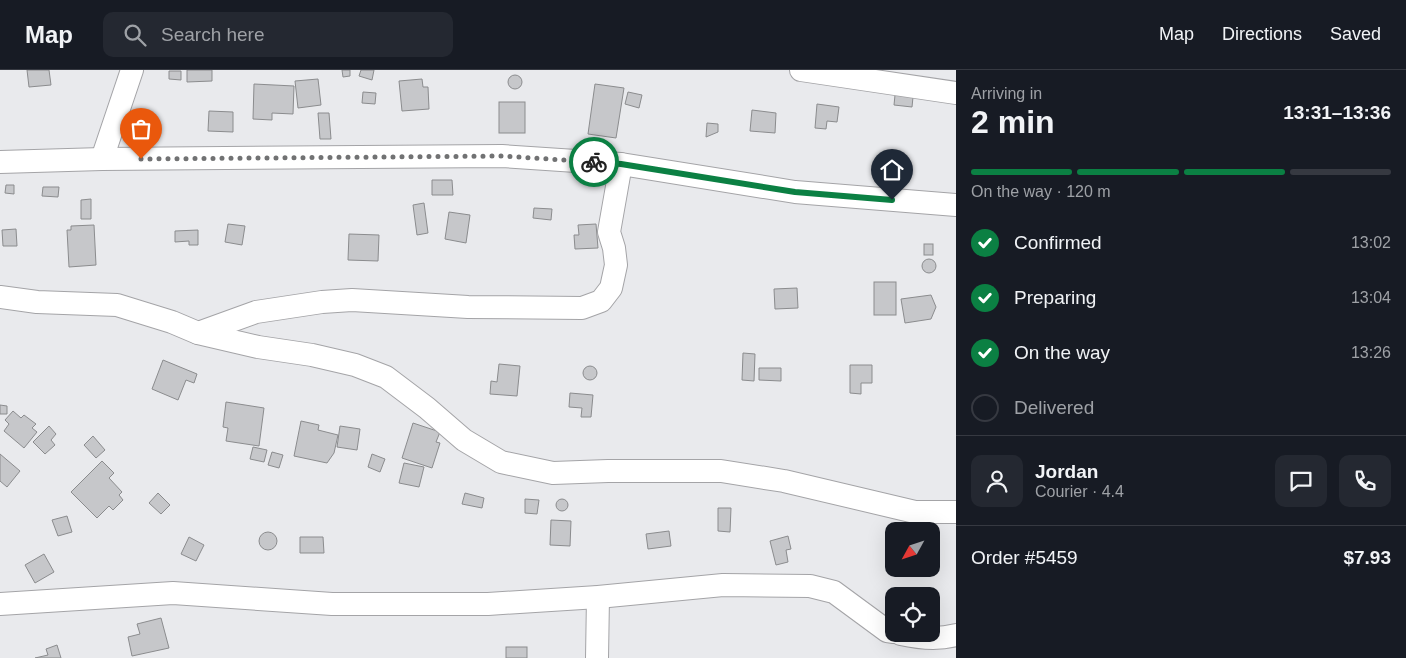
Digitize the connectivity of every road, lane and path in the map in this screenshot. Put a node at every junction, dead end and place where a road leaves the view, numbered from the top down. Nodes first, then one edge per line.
1 (132, 70) edge
2 (801, 70) edge
3 (956, 93) edge
4 (102, 159) junction
5 (0, 162) edge
6 (621, 164) junction
7 (956, 205) edge
8 (0, 297) edge
9 (198, 333) junction
10 (956, 512) edge
11 (598, 597) junction
12 (0, 604) edge
13 (885, 630) edge
14 (956, 635) edge
15 (940, 638) edge
16 (597, 658) edge

1 - 4 street
2 - 3 street
4 - 5 street
4 - 6 street
6 - 7 street
6 - 9 street
8 - 9 street
9 - 10 street
11 - 12 street
11 - 13 street
11 - 16 street
14 - 15 street

